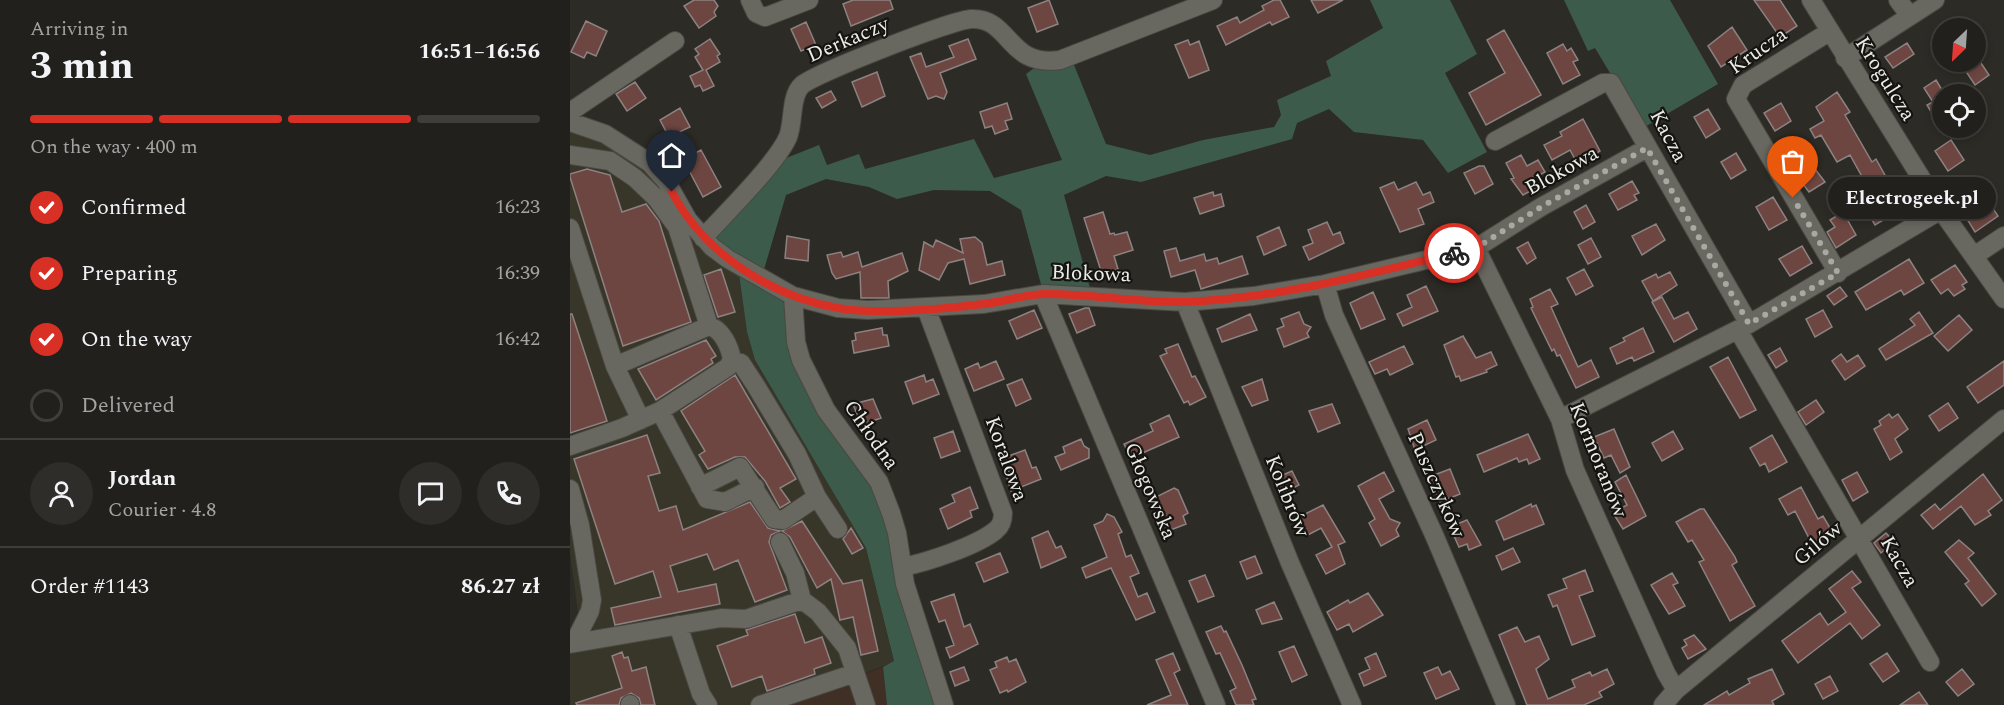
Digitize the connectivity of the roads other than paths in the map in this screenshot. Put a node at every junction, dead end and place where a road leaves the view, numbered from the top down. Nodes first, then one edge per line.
1 (750, 0) edge
2 (809, 0) edge
3 (1213, 0) edge
4 (1811, 0) edge
5 (1898, 0) edge
6 (1935, 0) edge
7 (1910, 16) junction
8 (1829, 32) junction
9 (675, 41) dead end
10 (1845, 58) junction
11 (570, 112) edge
12 (570, 122) edge
13 (1495, 141) dead end
14 (1647, 148) junction
15 (570, 155) edge
16 (1941, 210) junction
17 (570, 228) edge
18 (2004, 236) edge
19 (703, 238) junction
20 (1476, 248) junction
21 (1974, 256) junction
22 (1838, 273) junction
23 (1325, 284) junction
24 (1043, 294) junction
25 (793, 296) junction
26 (2004, 299) edge
27 (1185, 302) junction
28 (926, 308) junction
29 (709, 326) junction
30 (1744, 327) junction
31 (732, 360) junction
32 (615, 366) junction
33 (660, 411) junction
34 (1560, 419) junction
35 (2004, 419) edge
36 (641, 420) junction
37 (570, 446) edge
38 (700, 487) junction
39 (754, 487) junction
40 (570, 489) edge
41 (817, 496) junction
42 (838, 529) dead end
43 (1859, 538) junction
44 (780, 542) dead end
45 (903, 567) junction
46 (802, 600) junction
47 (678, 625) junction
48 (572, 643) edge
49 (1930, 662) dead end
50 (855, 673) junction
51 (1676, 690) junction
52 (708, 705) edge
53 (760, 705) edge
54 (866, 705) edge
55 (944, 705) edge
56 (1216, 705) edge
57 (1353, 705) edge
58 (1506, 705) edge
59 (1663, 705) edge

1 - 2 street
3 - 19 street, Derkaczy
4 - 8 street, Krogulcza
5 - 7 street
6 - 7 street
7 - 10 street
8 - 10 street, Krogulcza
8 - 22 street, Krucza
9 - 11 street
10 - 16 street, Krogulcza
12 - 19 street, Blokowa
13 - 14 street, Kacza
14 - 20 street, Blokowa
14 - 30 street, Kacza
15 - 29 street
16 - 21 street, Krogulcza
16 - 22 street
17 - 32 street
18 - 21 street
19 - 25 street, Blokowa
20 - 23 street, Blokowa
20 - 34 street, Kormoranów
21 - 26 street, Krogulcza
22 - 30 street
23 - 27 street, Blokowa
23 - 58 street, Puszczyków
24 - 27 street, Blokowa
24 - 28 street, Blokowa
24 - 56 street, Głogowska
25 - 28 street, Blokowa
25 - 45 street, Chłodna
27 - 57 street, Kolibrów
28 - 45 street, Koralowa
29 - 31 street
29 - 32 street
30 - 34 street
30 - 43 street, Kacza
31 - 33 street
31 - 41 street
32 - 36 street
33 - 36 street
33 - 38 street
34 - 51 street, Kormoranów
35 - 43 street, Gilów
36 - 37 street
38 - 39 street
38 - 39 street
39 - 41 street
40 - 48 street
41 - 42 street
43 - 49 street, Kacza
43 - 51 street, Gilów
44 - 46 street
45 - 55 street, Chłodna
46 - 47 street
46 - 50 street
47 - 48 street
47 - 52 street
50 - 53 street
50 - 54 street
51 - 59 street, Gilów

